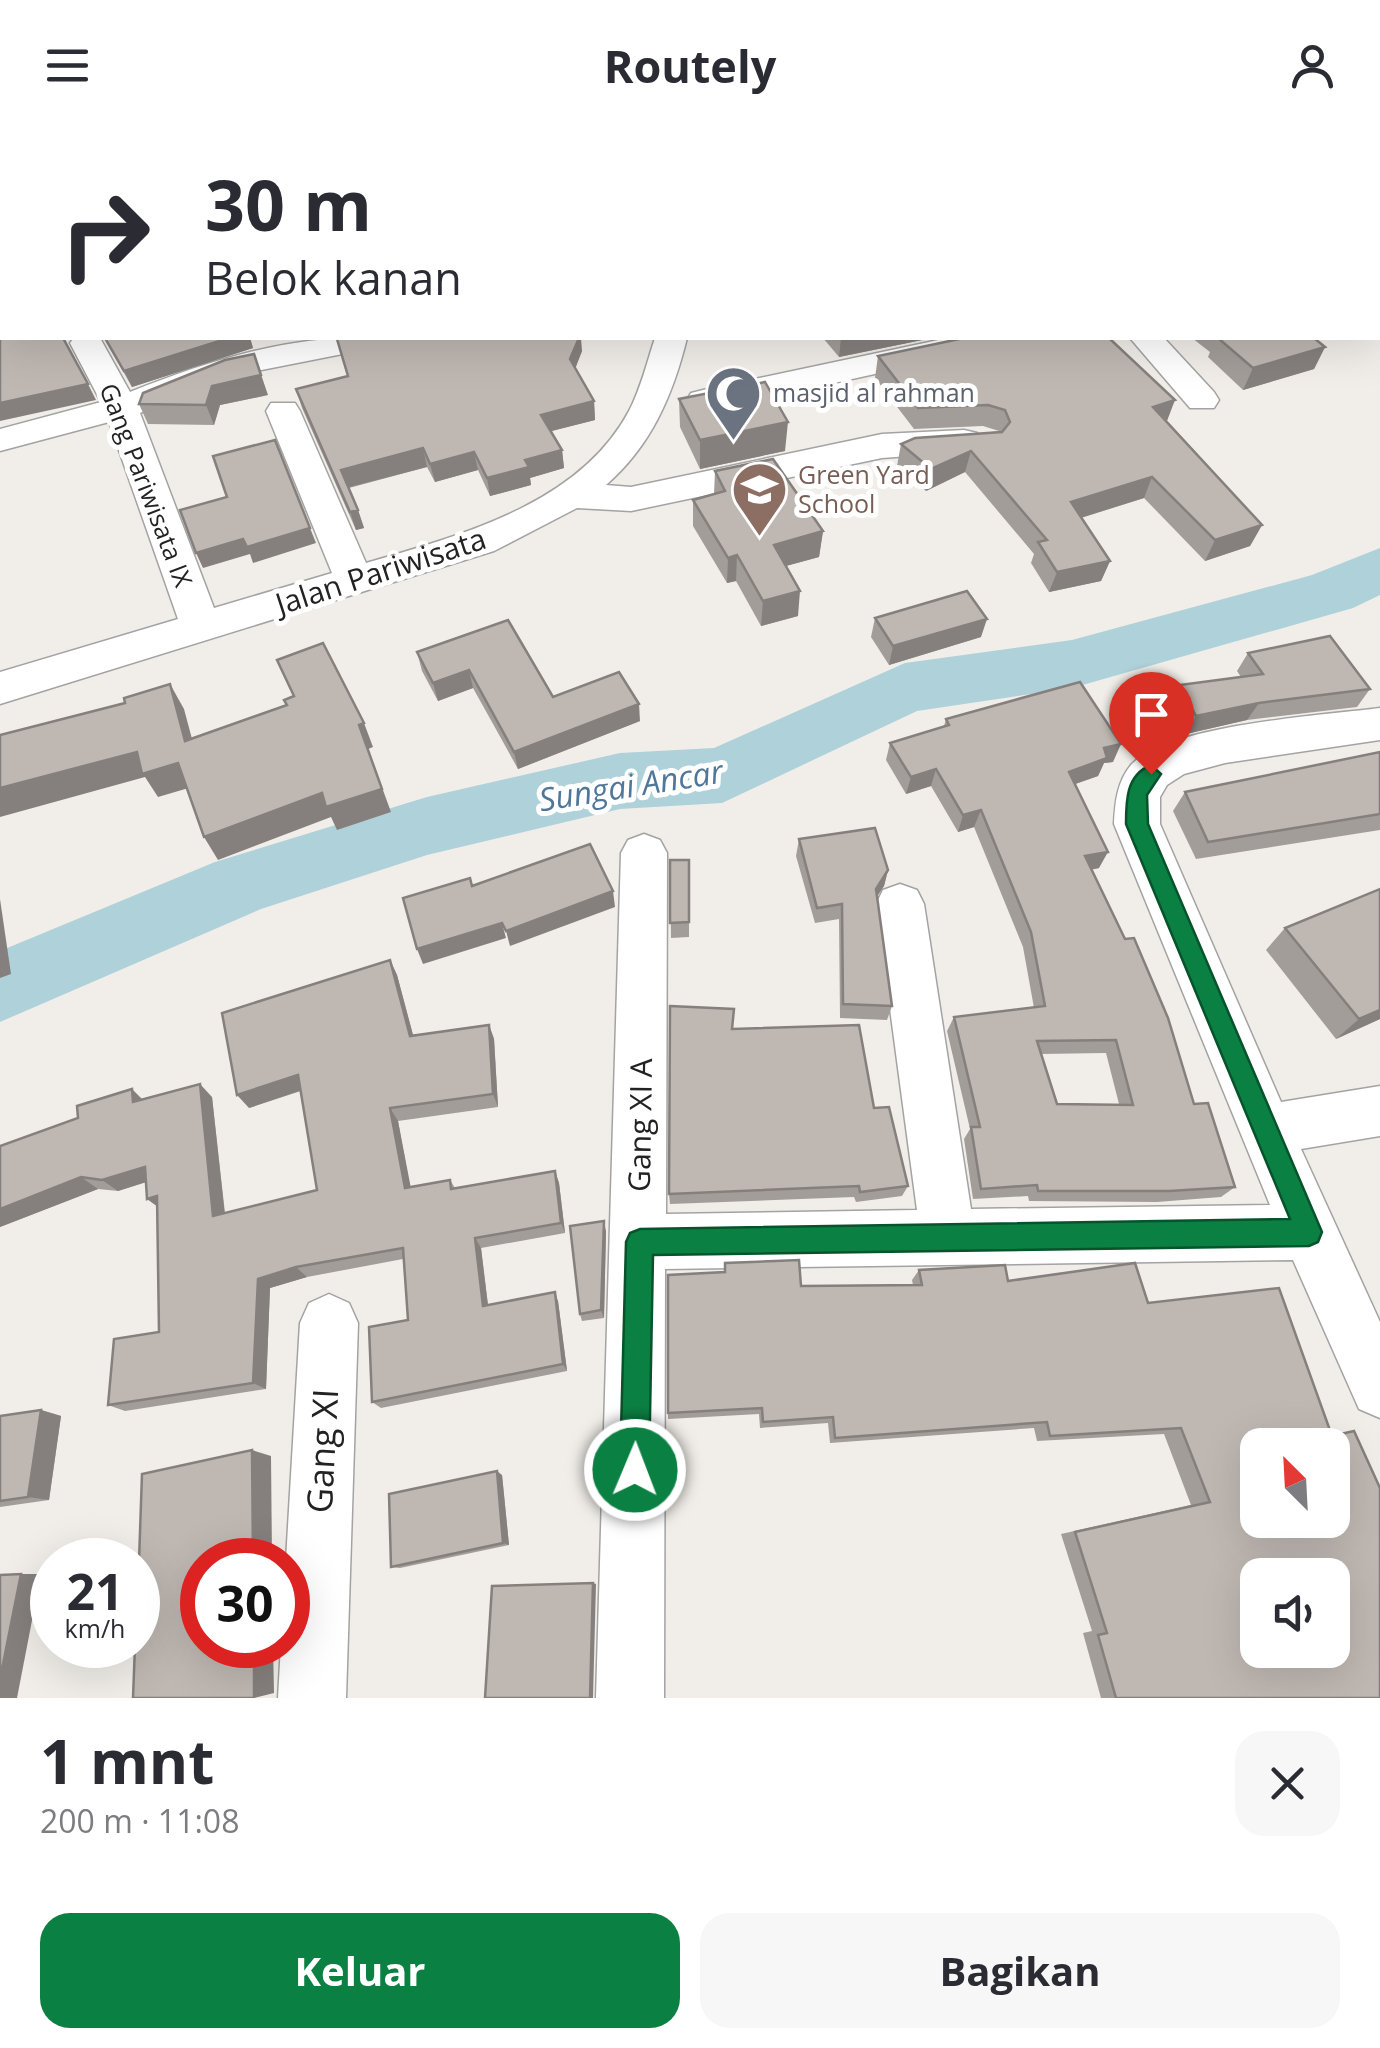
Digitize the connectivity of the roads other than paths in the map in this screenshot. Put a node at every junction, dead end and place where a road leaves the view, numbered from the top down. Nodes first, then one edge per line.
1 (363, 340) edge
2 (670, 340) edge
3 (983, 340) edge
4 (1148, 340) edge
5 (87, 342) dead end
6 (1202, 400) dead end
7 (121, 408) junction
8 (282, 411) dead end
9 (647, 413) junction
10 (0, 440) edge
11 (983, 441) edge
12 (571, 495) junction
13 (355, 582) junction
14 (202, 628) junction
15 (0, 688) edge
16 (1380, 724) edge
17 (644, 852) dead end
18 (900, 904) dead end
19 (1380, 1110) edge
20 (1266, 1130) junction
21 (1309, 1232) junction
22 (948, 1237) junction
23 (640, 1242) junction
24 (329, 1323) dead end
25 (1380, 1388) edge
26 (312, 1698) edge
27 (630, 1698) edge

1 - 7 street
2 - 9 street, Jalan Pariwisata
3 - 9 street
4 - 6 street
5 - 7 street, Gang Pariwisata IX
7 - 10 street
7 - 14 street, Gang Pariwisata IX
8 - 13 street
9 - 12 street, Jalan Pariwisata
11 - 12 street
12 - 13 street, Jalan Pariwisata
13 - 14 street, Jalan Pariwisata
14 - 15 street, Jalan Pariwisata
16 - 20 street
17 - 23 street, Gang XI A
18 - 22 street
19 - 20 street
20 - 21 street
21 - 22 street
21 - 25 street
22 - 23 street
23 - 27 street, Gang XI A
24 - 26 street, Gang XI

